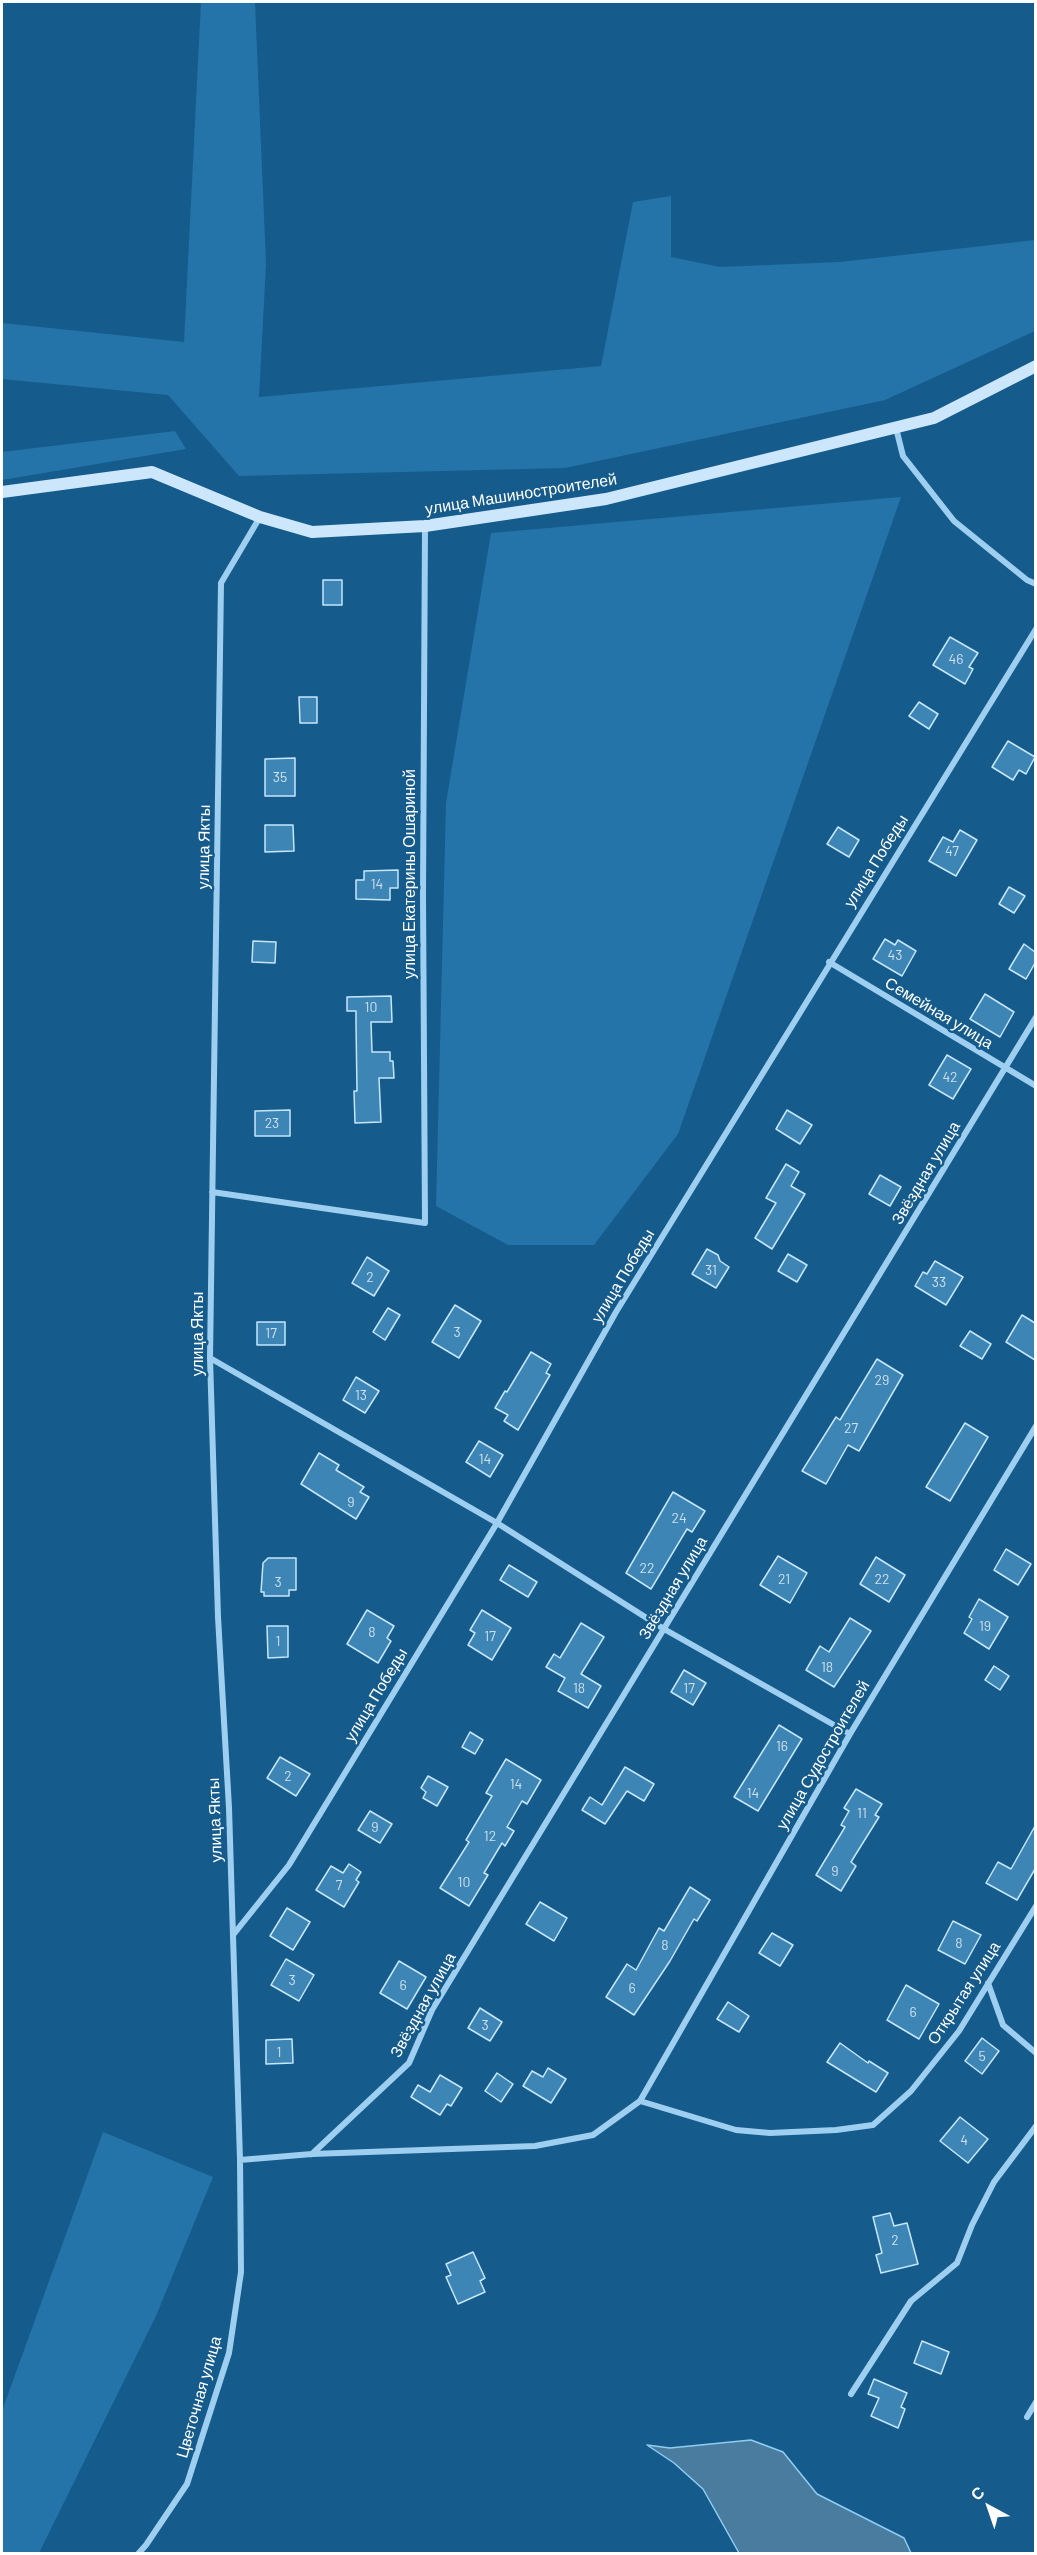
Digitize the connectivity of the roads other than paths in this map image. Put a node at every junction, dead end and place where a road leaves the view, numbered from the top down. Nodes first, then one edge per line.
1 (1035, 366) edge
2 (896, 427) junction
3 (2, 492) edge
4 (260, 518) junction
5 (425, 526) junction
6 (1035, 584) edge
7 (1035, 629) edge
8 (830, 962) junction
9 (1035, 1017) edge
10 (1005, 1068) junction
11 (1035, 1086) edge
12 (212, 1192) junction
13 (210, 1358) junction
14 (1035, 1426) edge
15 (496, 1522) junction
16 (664, 1629) junction
17 (850, 1734) junction
18 (1035, 1906) edge
19 (233, 1936) junction
20 (988, 1983) junction
21 (1035, 2053) edge
22 (640, 2101) junction
23 (1035, 2126) edge
24 (312, 2154) junction
25 (240, 2160) junction
26 (851, 2394) dead end
27 (1035, 2402) edge
28 (1027, 2417) dead end
29 (138, 2553) edge

1 - 2 street, улица Машиностроителей
2 - 5 street, улица Машиностроителей
2 - 6 street
3 - 4 street, улица Машиностроителей
4 - 5 street, улица Машиностроителей
4 - 12 street, улица Якты
5 - 12 street, улица Екатерины Ошариной
7 - 8 street, улица Победы
8 - 10 street, Семейная улица
8 - 15 street, улица Победы
9 - 10 street, Звёздная улица
10 - 11 street, Семейная улица
10 - 16 street, Звёздная улица
12 - 13 street, улица Якты
13 - 15 street
13 - 19 street, улица Якты
14 - 17 street, улица Судостроителей
15 - 16 street
15 - 19 street, улица Победы
16 - 17 street
16 - 24 street, Звёздная улица
17 - 22 street, улица Судостроителей
18 - 20 street, Открытая улица
19 - 25 street, улица Якты
20 - 21 street
20 - 22 street, Открытая улица
22 - 24 street
23 - 26 street
24 - 25 street
25 - 29 street, Цветочная улица
27 - 28 street

